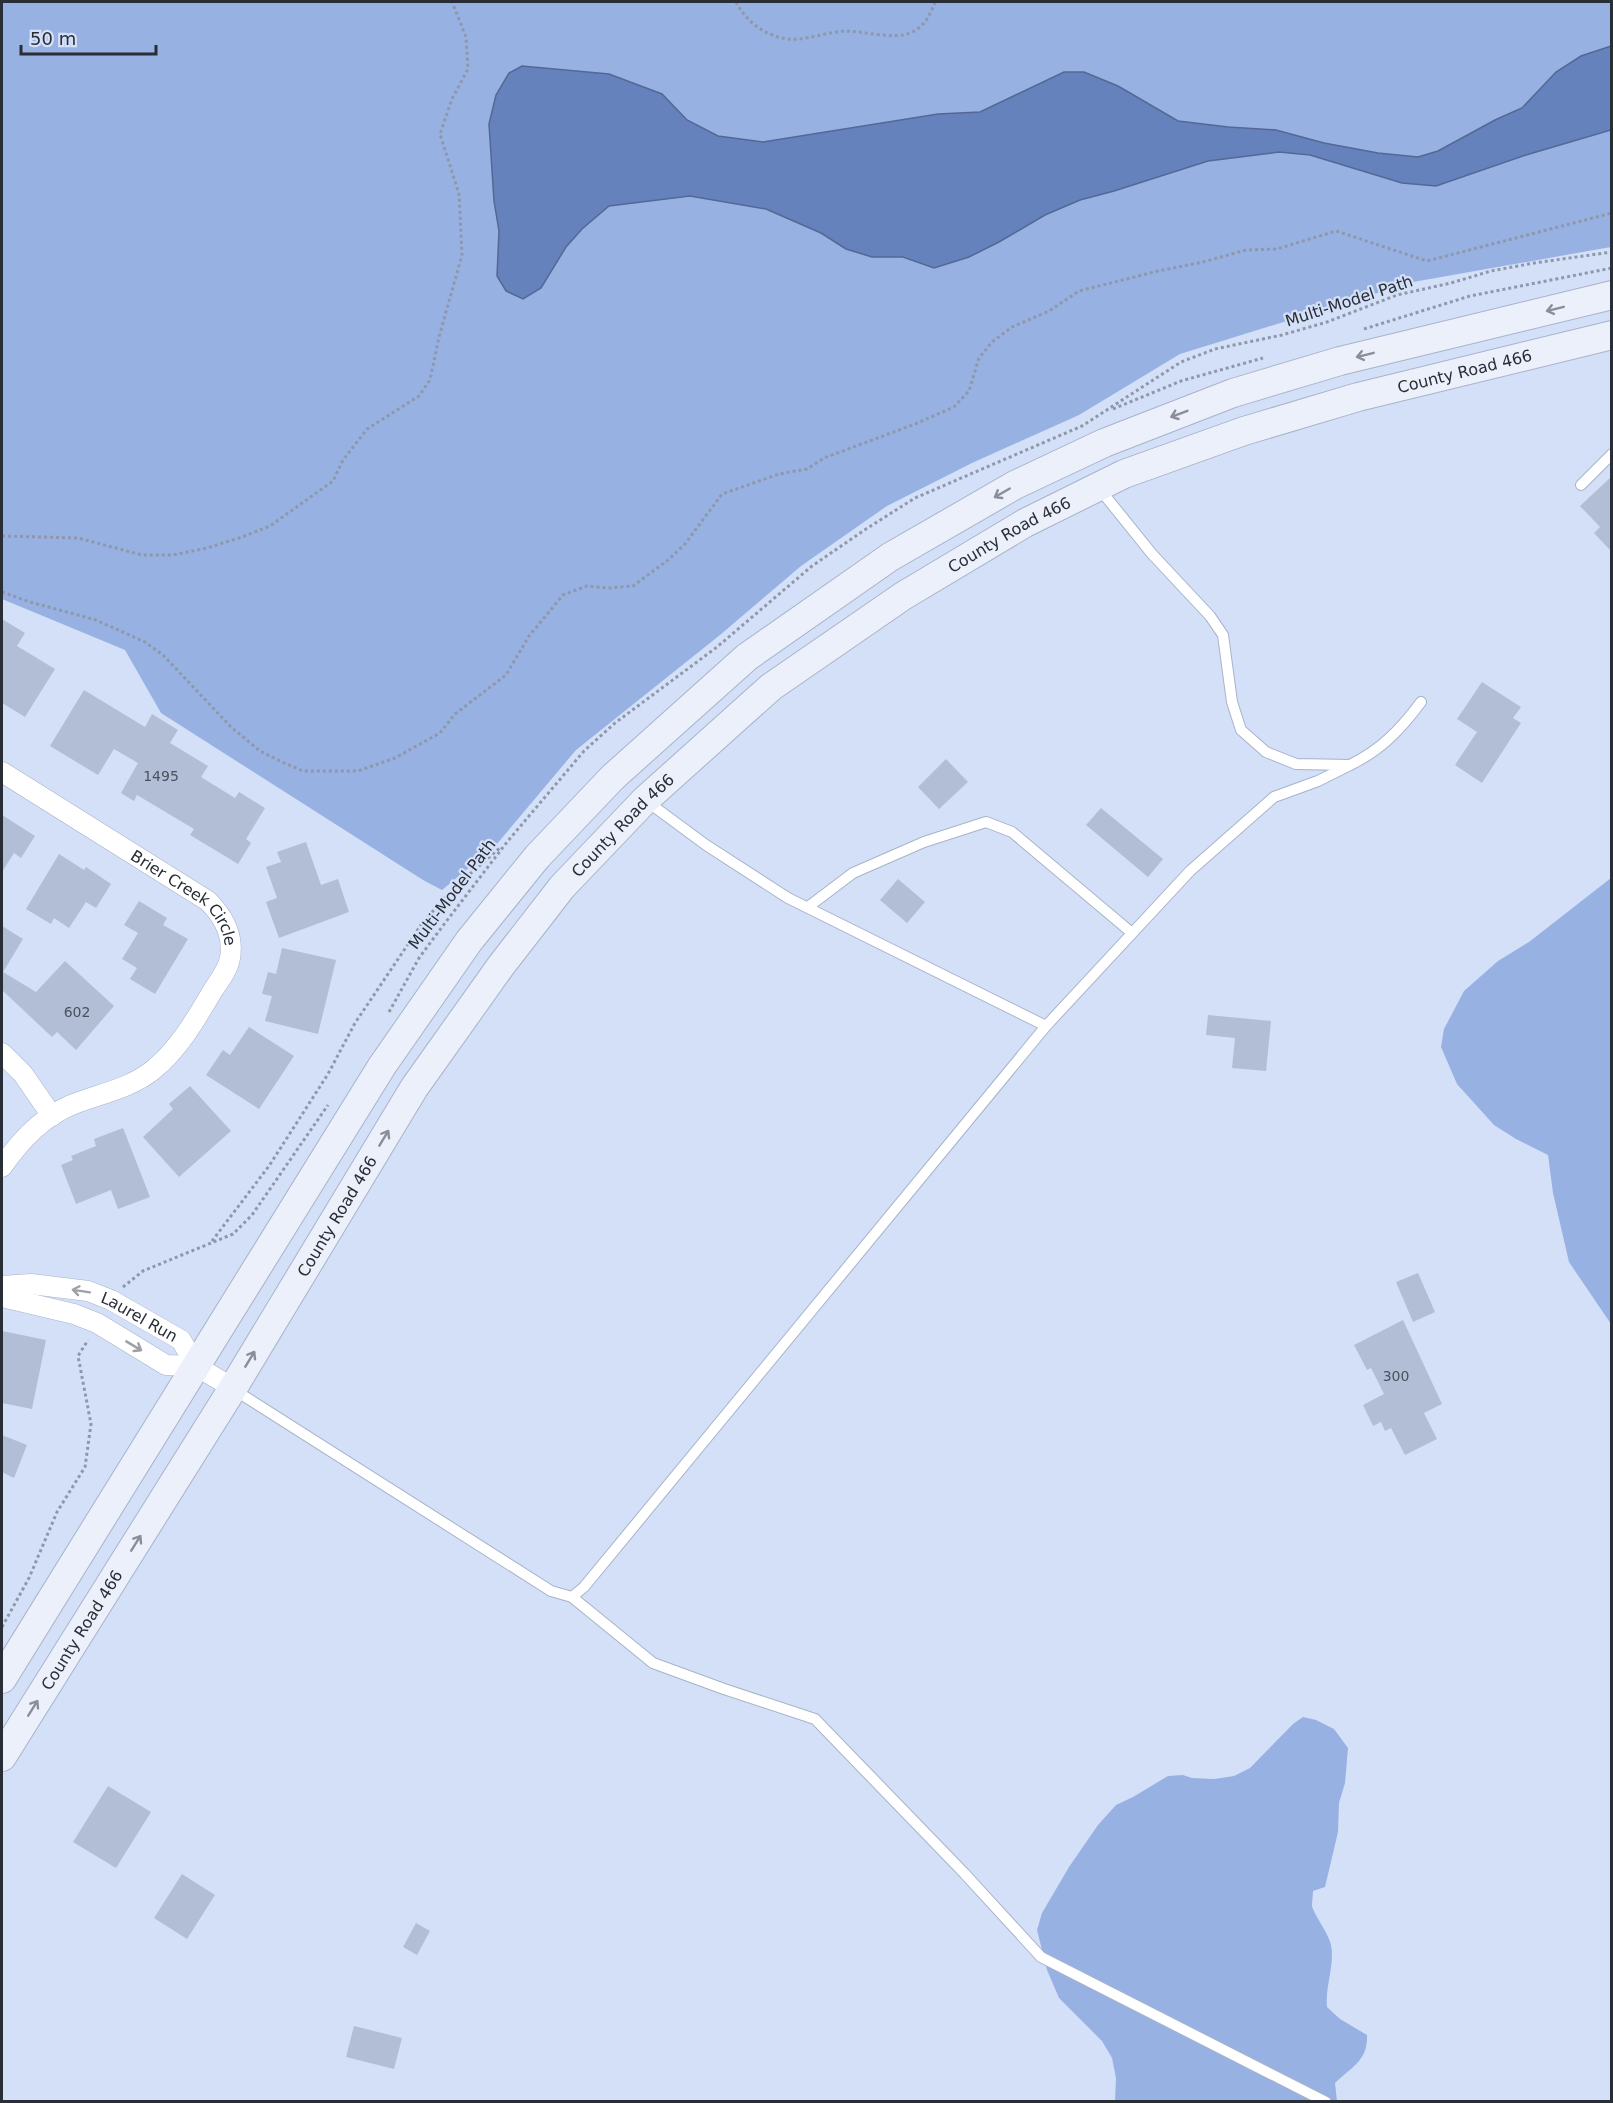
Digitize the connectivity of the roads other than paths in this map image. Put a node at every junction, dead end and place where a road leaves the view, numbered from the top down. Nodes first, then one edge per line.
1 (1611, 295) edge
2 (1611, 335) edge
3 (1611, 454) edge
4 (1581, 485) dead end
5 (1098, 487) junction
6 (1421, 702) dead end
7 (652, 742) junction
8 (1350, 765) junction
9 (2, 772) edge
10 (645, 800) junction
11 (808, 907) junction
12 (1132, 933) junction
13 (1046, 1026) junction
14 (2, 1053) edge
15 (52, 1116) junction
16 (2, 1167) edge
17 (2, 1286) edge
18 (2, 1297) edge
19 (196, 1366) junction
20 (232, 1388) junction
21 (572, 1597) junction
22 (2, 1679) edge
23 (2, 1758) edge
24 (1326, 2102) edge

1 -> 7 main road
2 - 5 main road, County Road 466
3 - 4 lane
5 - 8 lane
5 - 10 main road, County Road 466
6 - 8 lane
7 - 10 main road
7 - 19 main road
8 - 12 lane
9 - 15 street, Brier Creek Circle
10 - 11 lane
20 -> 10 main road, County Road 466
11 - 12 lane
11 - 13 lane
12 - 13 lane
13 - 21 lane
14 - 15 street
15 - 16 street, Brier Creek Circle
19 -> 17 street, Laurel Run
18 -> 19 street, Laurel Run
19 - 20 street
19 - 22 main road
20 - 21 lane
23 -> 20 main road, County Road 466
21 - 24 lane

